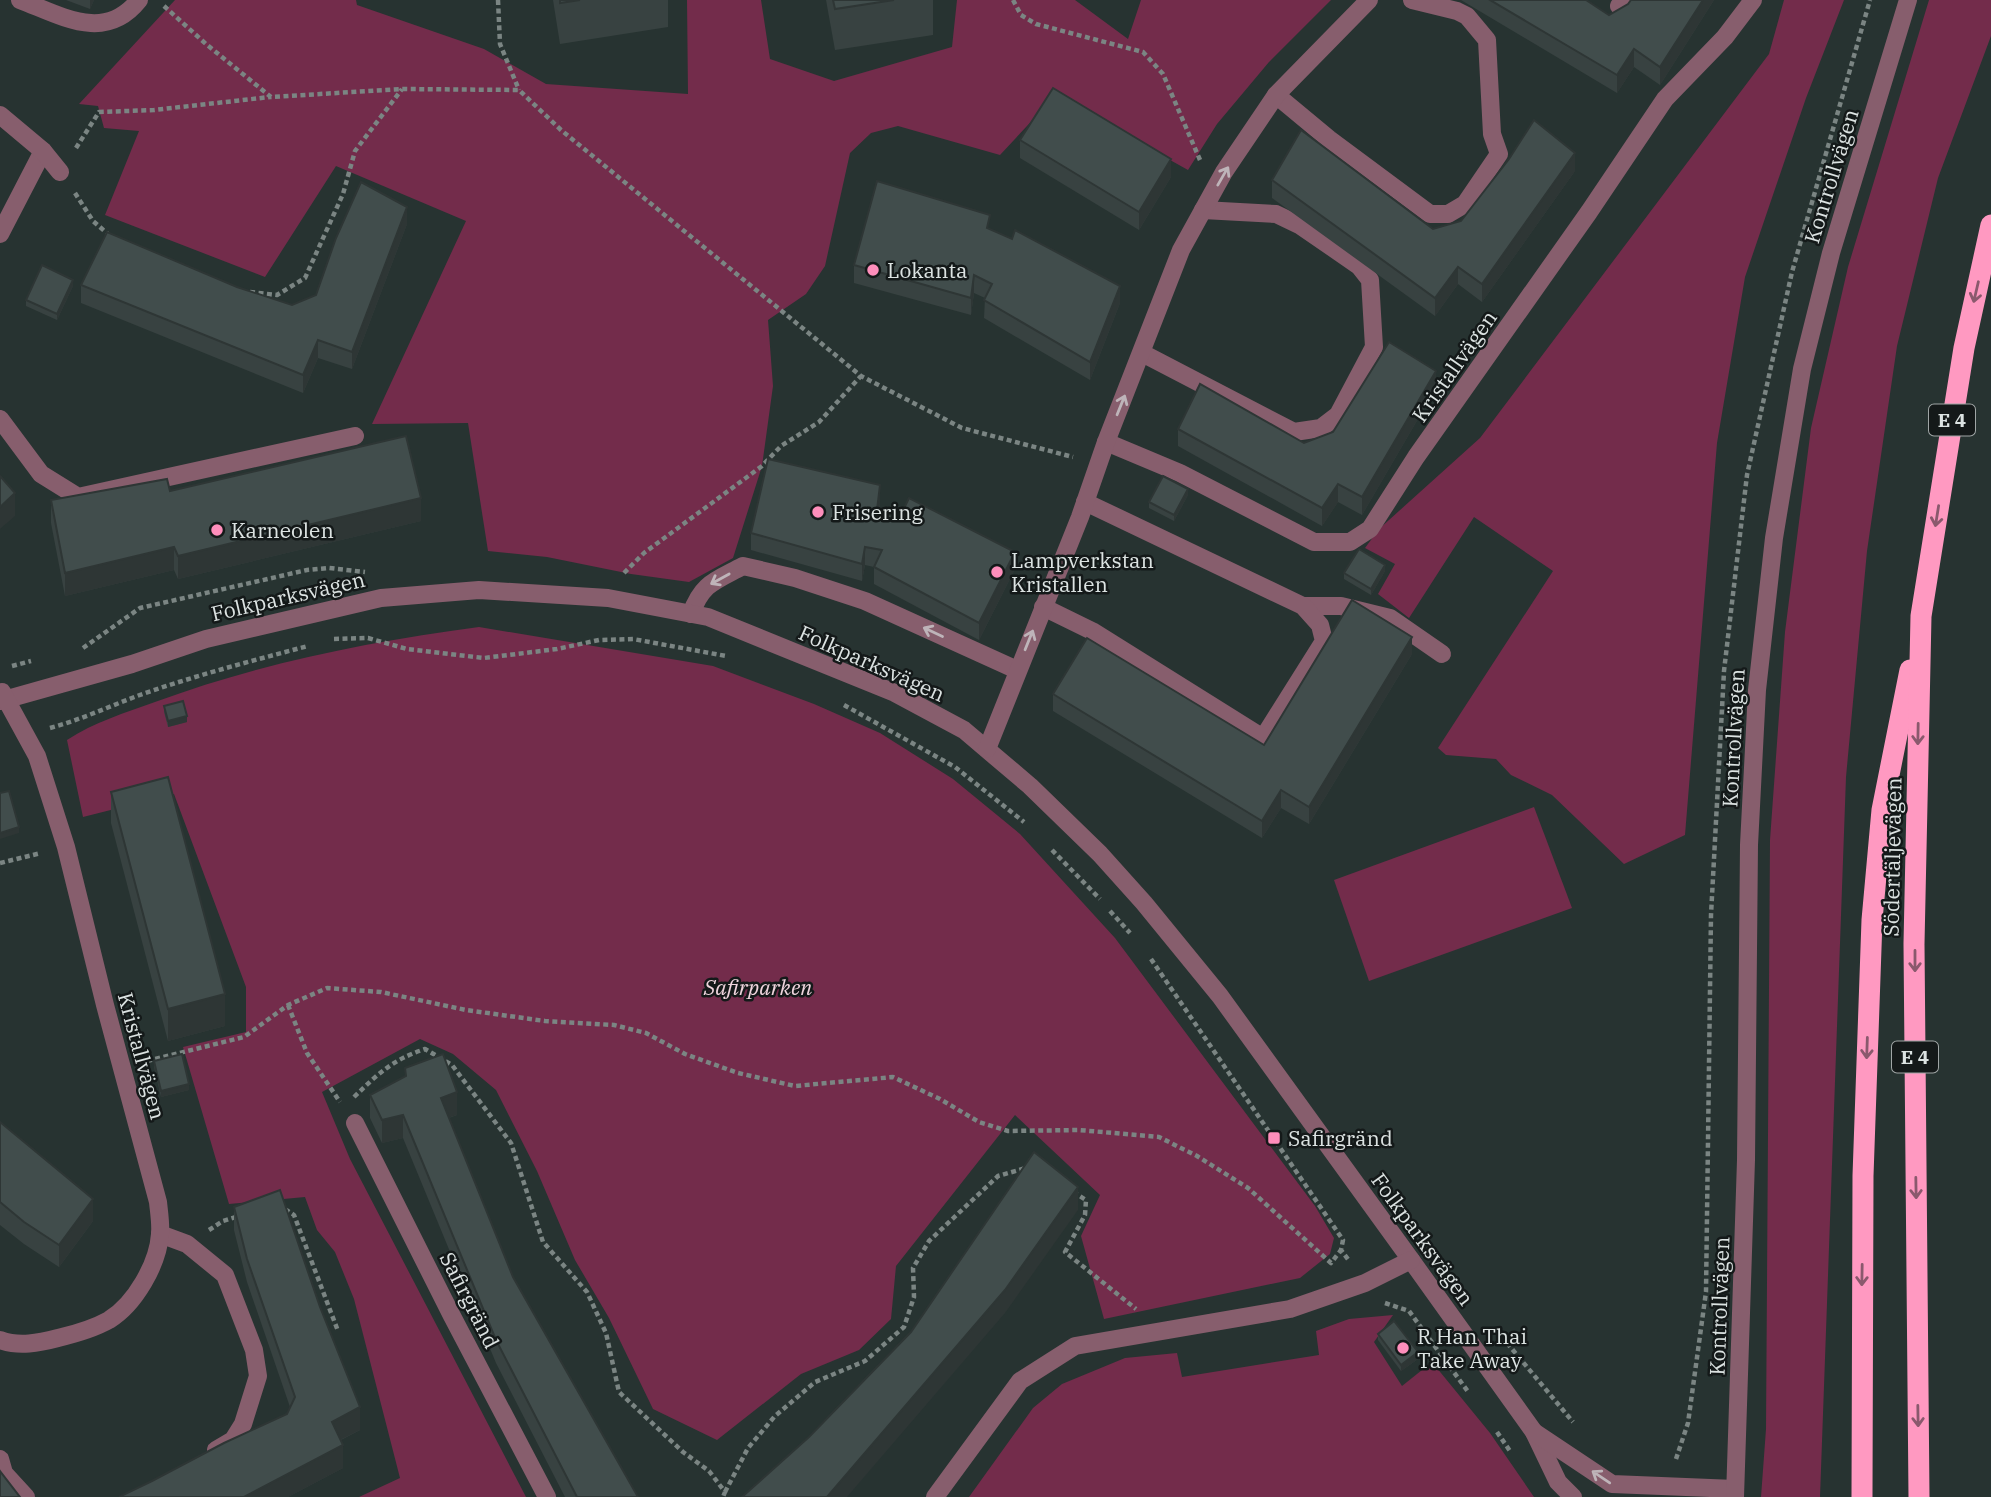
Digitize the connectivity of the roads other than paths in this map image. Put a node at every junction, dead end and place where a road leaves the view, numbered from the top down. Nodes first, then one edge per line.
1 (20, 0) edge
2 (139, 0) edge
3 (1368, 0) edge
4 (1412, 0) edge
5 (1753, 0) edge
6 (1908, 0) edge
7 (1276, 95) junction
8 (0, 115) edge
9 (43, 151) junction
10 (60, 172) road end
11 (1203, 210) junction
12 (1991, 225) edge
13 (0, 234) edge
14 (1142, 353) junction
15 (0, 419) edge
16 (355, 436) dead end
17 (1106, 442) junction
18 (1085, 502) junction
19 (1303, 606) junction
20 (1043, 607) junction
21 (691, 614) junction
22 (1920, 616) junction
23 (1442, 654) dead end
24 (1017, 670) junction
25 (2, 697) edge
26 (987, 749) junction
27 (355, 1123) road end
28 (160, 1234) junction
29 (1411, 1260) junction
30 (0, 1340) edge
31 (1534, 1432) junction
32 (0, 1459) edge
33 (197, 1460) edge
34 (1735, 1493) edge
35 (26, 1497) edge
36 (547, 1497) edge
37 (935, 1497) edge
38 (1573, 1497) edge
39 (1862, 1497) edge
40 (1919, 1497) edge

1 - 2 street
3 - 7 street
4 - 7 street
5 - 17 street, Kristallvägen
6 - 34 street, Kontrollvägen
11 -> 7 street
8 - 9 street
9 - 10 street
9 - 13 street
11 - 14 street
11 - 14 street
12 -> 22 highway, Södertäljevägen / E 4
17 -> 14 street
15 - 16 street
17 - 18 street
18 - 19 street
18 - 20 street
19 - 20 street
19 - 23 street
24 -> 20 street
24 -> 21 street
21 - 25 street, Folkparksvägen
21 - 26 street, Folkparksvägen
22 -> 39 highway
22 -> 40 highway, Södertäljevägen / E 4
24 - 26 street
25 - 28 street, Kristallvägen
26 - 29 street, Folkparksvägen
27 - 36 street, Safirgränd
28 - 30 street, Kristallvägen
28 - 33 street
29 - 31 street, Folkparksvägen
29 - 37 street
34 -> 31 street, Folkparksvägen
31 - 38 street, Folkparksvägen
32 - 35 street

